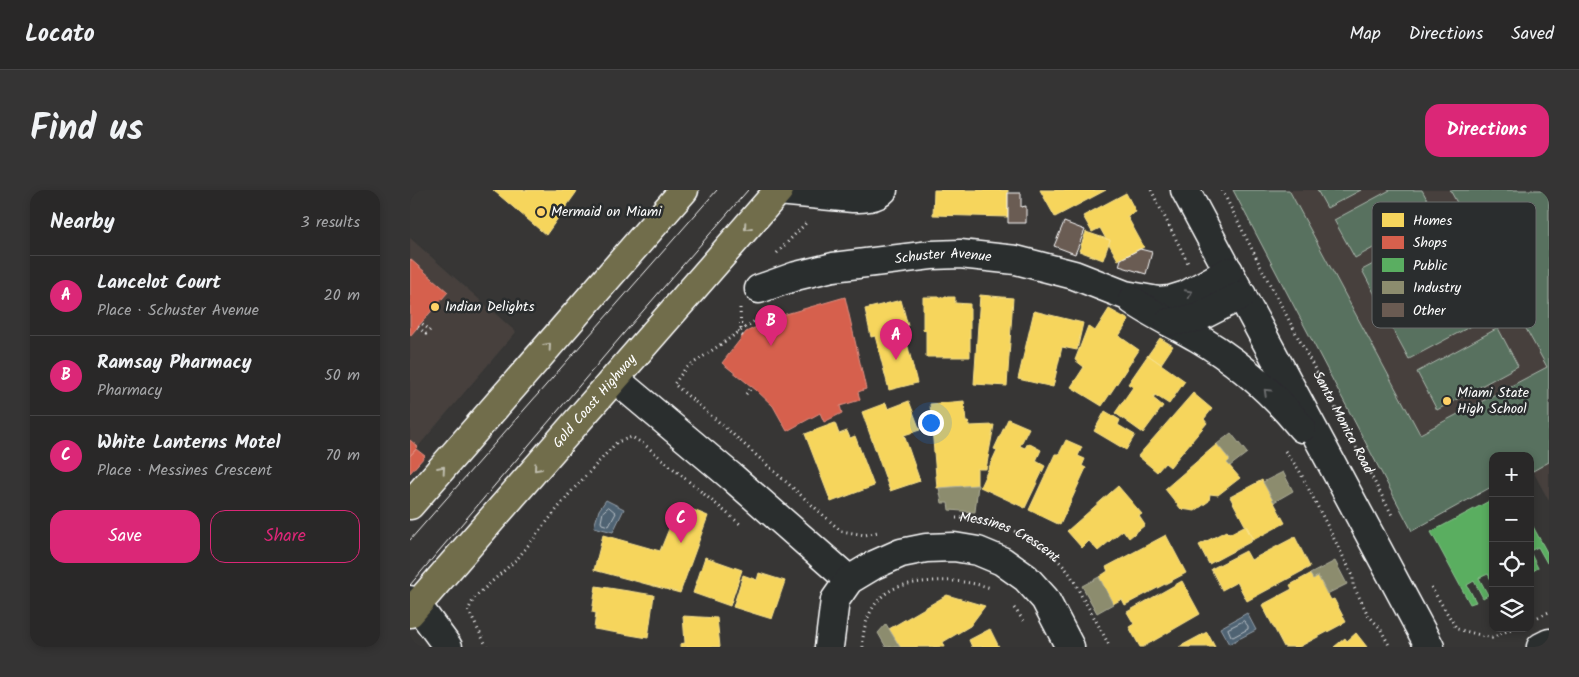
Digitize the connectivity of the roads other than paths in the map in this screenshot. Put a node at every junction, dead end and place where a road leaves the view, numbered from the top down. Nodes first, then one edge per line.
1 (684, 190) edge
2 (779, 190) edge
3 (883, 190) edge
4 (1185, 190) edge
5 (1229, 271) junction
6 (1125, 295) junction
7 (1242, 295) junction
8 (761, 302) road end
9 (1169, 322) junction
10 (615, 379) junction
11 (1334, 468) junction
12 (410, 505) edge
13 (849, 580) junction
14 (412, 606) edge
15 (1549, 643) edge
16 (448, 647) edge
17 (829, 647) edge
18 (1070, 647) edge
19 (1430, 647) edge
20 (1541, 647) edge

12 -> 1 highway
2 - 3 street
2 -> 10 highway, Gold Coast Highway
4 - 5 street
6 -> 5 street, Schuster Avenue
5 - 7 street
6 - 8 street, Schuster Avenue
6 - 9 street, Schuster Avenue
7 - 9 street
7 - 11 street
11 -> 9 street, Schuster Avenue
10 - 13 street
10 -> 14 highway, Gold Coast Highway
11 - 19 street
13 - 17 street, Messines Crescent
13 - 18 street, Messines Crescent
14 - 16 street
15 - 20 street

